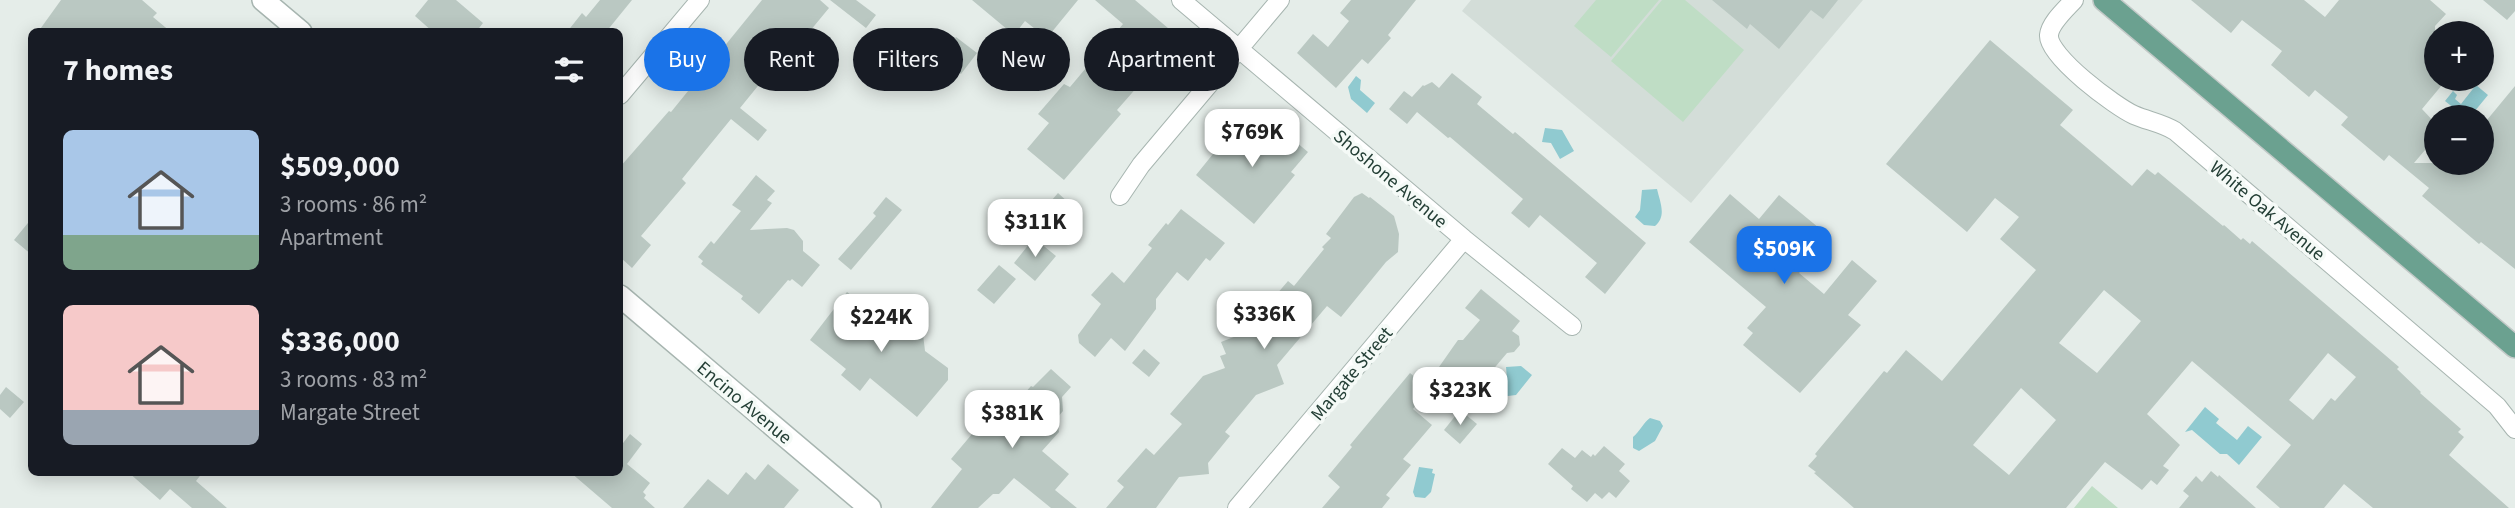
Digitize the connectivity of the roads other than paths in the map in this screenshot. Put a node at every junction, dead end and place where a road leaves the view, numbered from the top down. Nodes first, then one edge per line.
1 (263, 0) edge
2 (700, 0) edge
3 (1181, 0) edge
4 (1280, 0) edge
5 (2074, 0) edge
6 (2104, 0) edge
7 (295, 28) edge
8 (1214, 28) edge
9 (1239, 48) edge
10 (1239, 50) edge
11 (623, 91) edge
12 (1203, 91) edge
13 (1121, 196) dead end
14 (1464, 239) junction
15 (623, 299) edge
16 (1572, 326) dead end
17 (2515, 347) edge
18 (2515, 429) edge
19 (856, 504) edge
20 (1237, 508) edge

1 - 7 street
2 - 11 street
3 - 8 street, Shoshone Avenue
4 - 9 street
5 - 18 street, White Oak Avenue
6 - 17 main road
10 - 14 street, Shoshone Avenue
12 - 13 street
14 - 16 street, Shoshone Avenue
14 - 20 street, Margate Street
15 - 19 street, Encino Avenue

